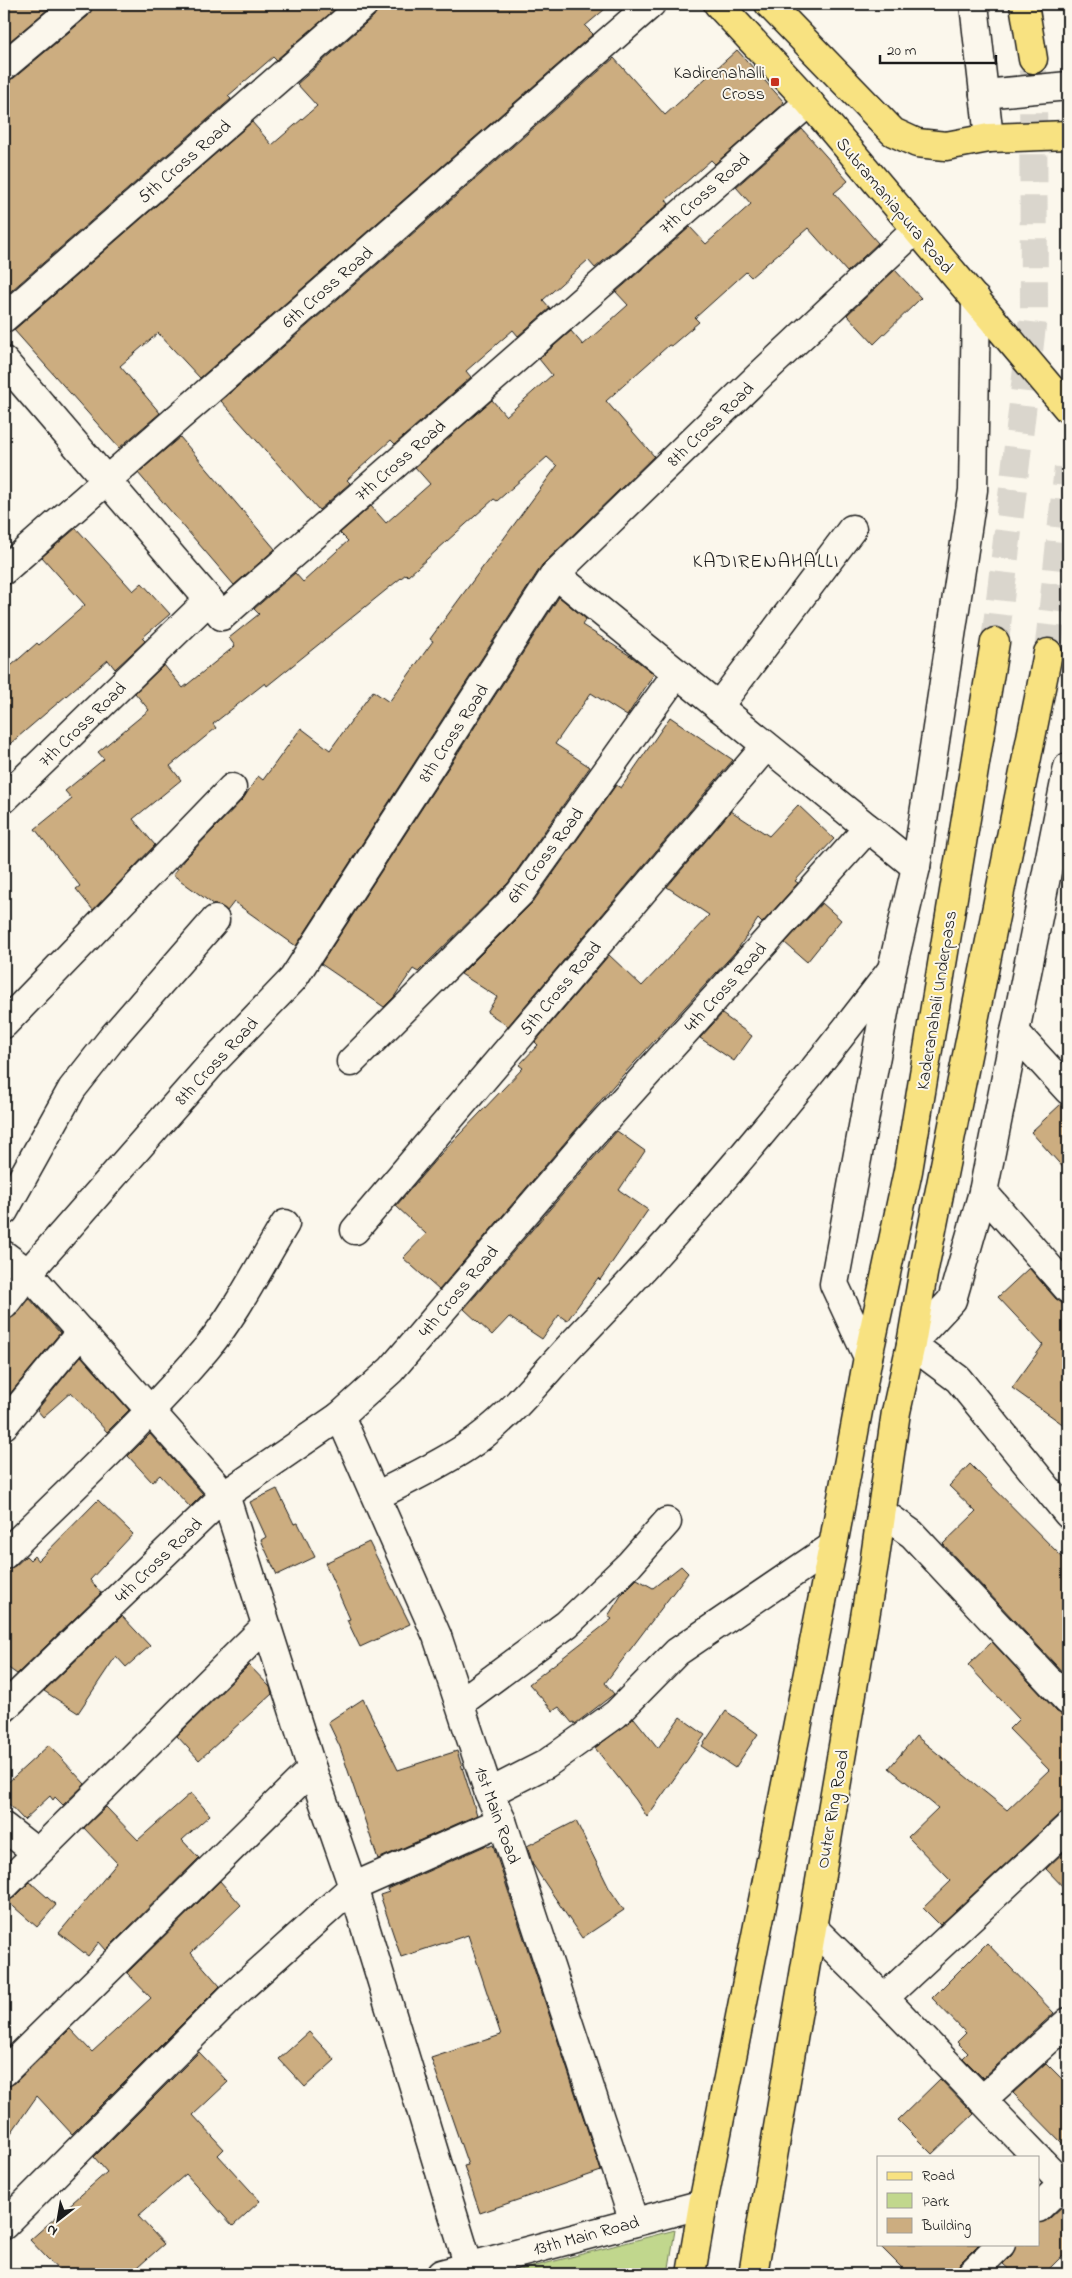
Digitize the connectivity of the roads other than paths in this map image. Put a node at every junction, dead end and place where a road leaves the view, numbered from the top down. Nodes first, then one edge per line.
1 (78, 4) edge
2 (364, 4) edge
3 (651, 4) edge
4 (718, 4) edge
5 (769, 4) edge
6 (974, 4) edge
7 (1024, 4) edge
8 (1032, 59) tunnel mouth
9 (4, 66) edge
10 (1068, 86) edge
11 (984, 94) junction
12 (809, 102) junction
13 (1068, 135) edge
14 (989, 138) junction
15 (916, 229) junction
16 (976, 299) junction
17 (4, 318) edge
18 (4, 361) edge
19 (1068, 409) edge
20 (106, 480) junction
21 (852, 529) dead end
22 (4, 570) edge
23 (555, 574) junction
24 (209, 600) junction
25 (995, 642) tunnel mouth
26 (1048, 653) tunnel mouth
27 (677, 673) junction
28 (718, 707) junction
29 (766, 746) junction
30 (1068, 767) edge
31 (232, 788) dead end
32 (4, 799) edge
33 (868, 828) junction
34 (916, 867) junction
35 (215, 920) dead end
36 (892, 969) junction
37 (4, 1024) edge
38 (1015, 1032) junction
39 (351, 1062) dead end
40 (1068, 1090) edge
41 (983, 1192) junction
42 (4, 1211) edge
43 (285, 1224) dead end
44 (354, 1230) dead end
45 (4, 1256) edge
46 (28, 1273) junction
47 (1068, 1289) edge
48 (4, 1305) edge
49 (82, 1332) junction
50 (911, 1344) junction
51 (868, 1357) junction
52 (149, 1409) junction
53 (340, 1416) junction
54 (4, 1426) edge
55 (225, 1495) junction
56 (376, 1496) junction
57 (881, 1512) junction
58 (1068, 1514) edge
59 (667, 1522) dead end
60 (833, 1546) junction
61 (4, 1555) edge
62 (266, 1626) junction
63 (1068, 1701) edge
64 (460, 1703) junction
65 (4, 1708) edge
66 (312, 1769) junction
67 (490, 1793) junction
68 (502, 1821) junction
69 (4, 1827) edge
70 (1068, 1827) edge
71 (36, 1852) junction
72 (4, 1886) edge
73 (353, 1887) junction
74 (812, 1927) junction
75 (884, 1998) junction
76 (1068, 2022) edge
77 (4, 2072) edge
78 (982, 2100) junction
79 (1035, 2156) edge
80 (1040, 2161) edge
81 (1065, 2186) edge
82 (702, 2204) junction
83 (1040, 2206) edge
84 (634, 2222) junction
85 (4, 2224) edge
86 (999, 2246) edge
87 (470, 2266) junction
88 (441, 2274) edge
89 (691, 2274) edge
90 (753, 2274) edge
91 (970, 2274) edge

1 - 9 street
2 - 17 street, 5th Cross Road
3 - 20 street, 6th Cross Road
4 - 12 main road, Subramaniapura Road
5 - 14 main road
6 - 11 street
7 - 8 main road
10 - 11 street
11 - 14 street
12 - 15 main road, Subramaniapura Road
12 - 24 street, 7th Cross Road
13 - 14 main road
15 - 16 main road, Subramaniapura Road
15 - 23 street, 8th Cross Road
16 - 19 main road, Subramaniapura Road
16 - 34 street
18 - 20 street
20 - 22 street, 6th Cross Road
20 - 24 street
21 - 28 street
23 - 27 street
23 - 46 street, 8th Cross Road
24 - 32 street, 7th Cross Road
25 - 51 main road, Kaderanahali Underpass
26 - 50 main road
27 - 28 street
27 - 39 street, 6th Cross Road
28 - 29 street
29 - 33 street
29 - 44 street, 5th Cross Road
30 - 38 street
31 - 37 street
33 - 34 street
33 - 53 street, 4th Cross Road
34 - 36 street
35 - 42 street
36 - 51 street
36 - 56 street
38 - 40 street
38 - 41 street
41 - 47 street
41 - 50 street
43 - 52 street
45 - 46 street
46 - 48 street, 8th Cross Road
46 - 49 street
49 - 52 street
49 - 54 street
50 - 57 main road, Outer Ring Road
50 - 58 street
51 - 60 main road
52 - 55 street
52 - 61 street
53 - 55 street, 4th Cross Road
53 - 56 street, 1st Main Road
55 - 62 street
55 - 65 street, 4th Cross Road
56 - 64 street, 1st Main Road
57 - 63 street
57 - 74 main road, Outer Ring Road
59 - 64 street
60 - 67 street
60 - 82 main road
62 - 66 street
62 - 71 street
64 - 67 street, 1st Main Road
66 - 73 street
66 - 77 street
67 - 68 street, 1st Main Road
68 - 73 street
68 - 84 street, 1st Main Road
69 - 71 street
70 - 75 street
71 - 72 street
73 - 85 street
73 - 87 street
74 - 75 street
74 - 90 main road, Outer Ring Road
75 - 78 street
76 - 78 street
78 - 79 street
80 - 81 street
81 - 83 street
82 - 84 street, 13th Main Road
82 - 89 main road
84 - 87 street, 13th Main Road
86 - 91 street
87 - 88 street, 13th Main Road

